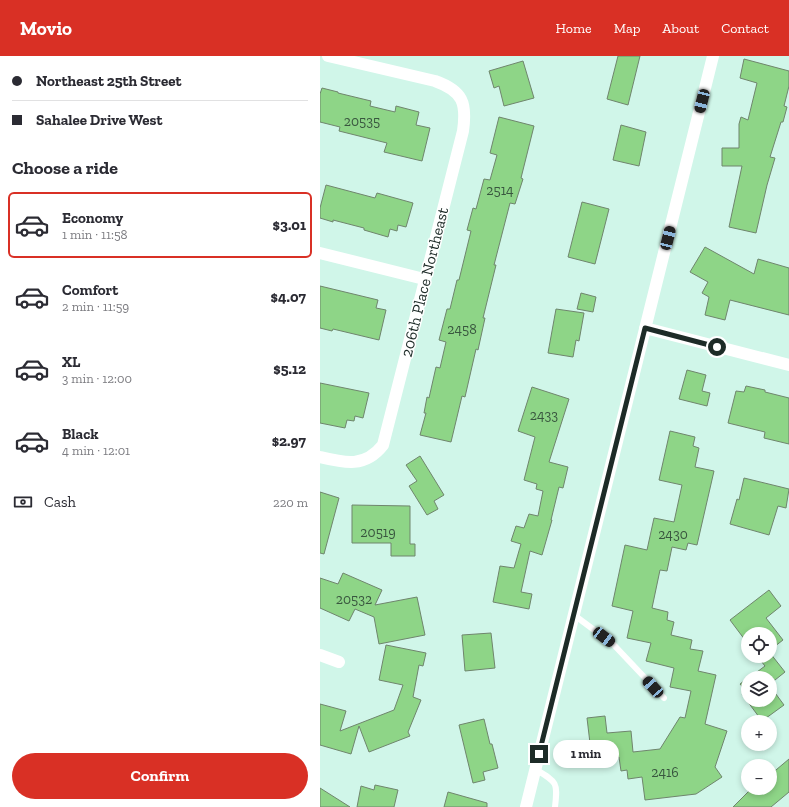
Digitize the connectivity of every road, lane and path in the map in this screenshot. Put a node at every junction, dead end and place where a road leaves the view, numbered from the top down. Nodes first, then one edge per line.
1 (328, 56) edge
2 (713, 56) edge
3 (320, 252) edge
4 (424, 279) junction
5 (645, 328) junction
6 (789, 365) edge
7 (320, 457) edge
8 (574, 615) junction
9 (320, 655) edge
10 (339, 662) dead end
11 (664, 698) dead end
12 (535, 769) junction
13 (526, 807) edge
14 (555, 807) edge

1 - 4 street, 206th Place Northeast
2 - 5 street
3 - 4 street
4 - 7 street, 206th Place Northeast
5 - 6 street
5 - 8 street
8 - 11 lane
8 - 12 street
9 - 10 street
12 - 13 street
12 - 14 lane

